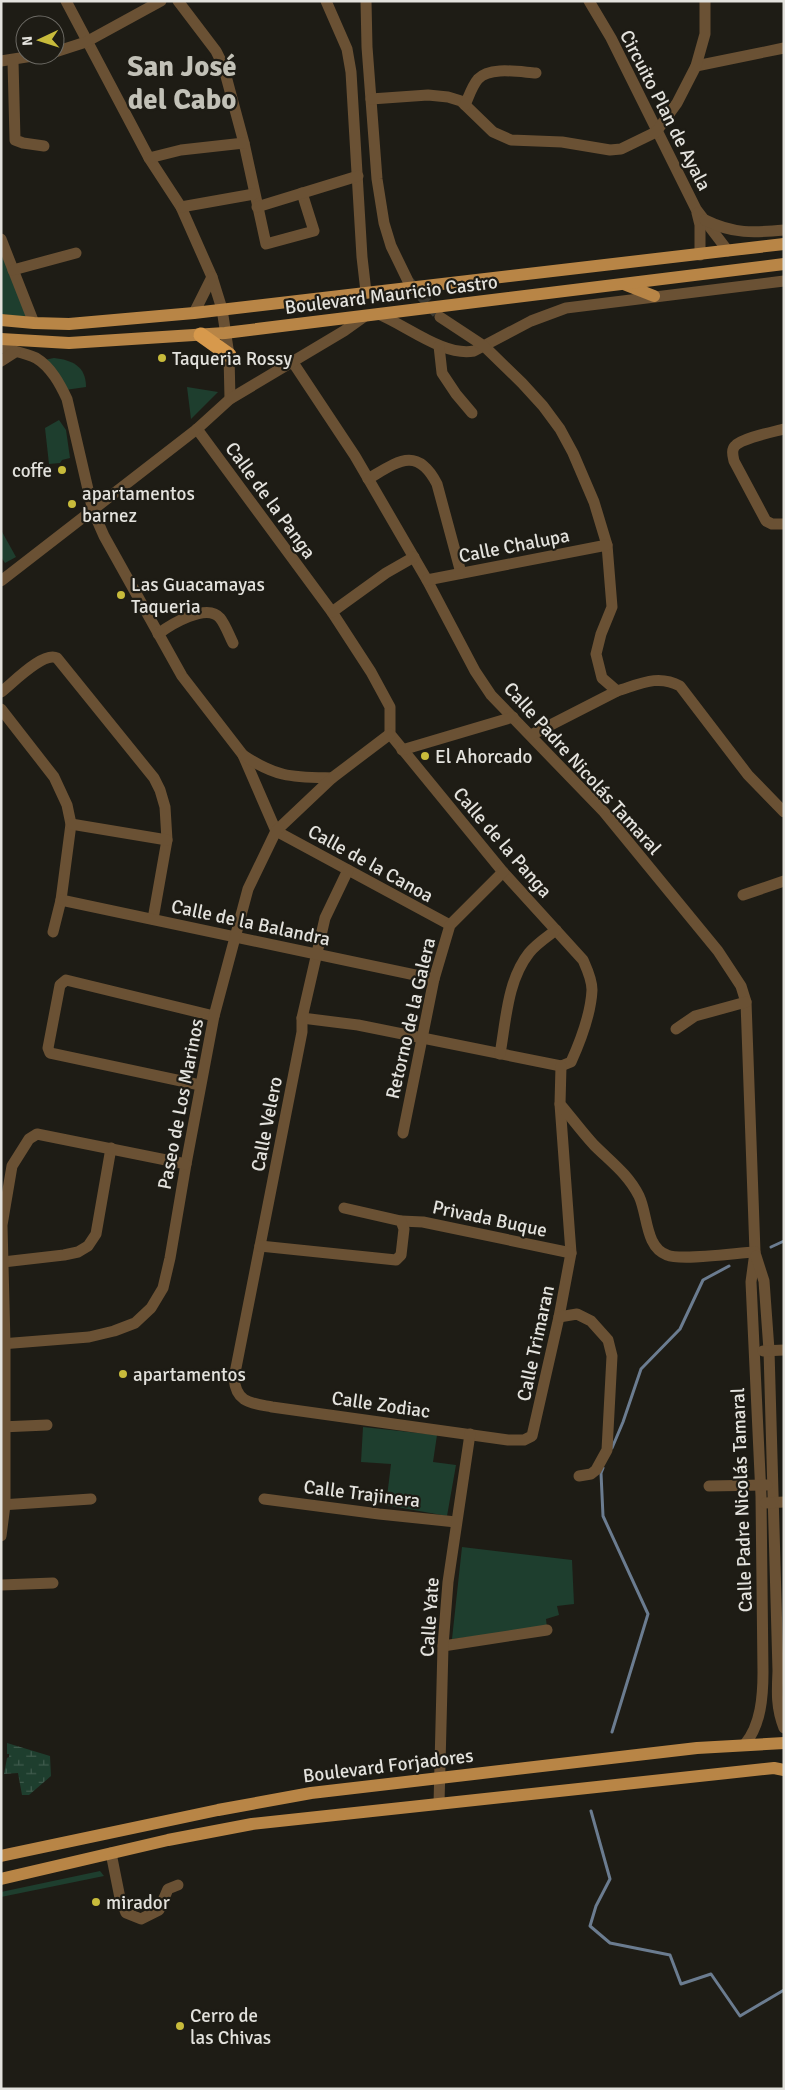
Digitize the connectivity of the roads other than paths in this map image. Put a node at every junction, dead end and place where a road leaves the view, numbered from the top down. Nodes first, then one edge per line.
1 (66, 1) edge
2 (161, 1) edge
3 (178, 1) edge
4 (326, 1) edge
5 (366, 1) edge
6 (590, 1) edge
7 (705, 1) edge
8 (86, 42) junction
9 (367, 47) junction
10 (784, 48) edge
11 (65, 49) edge
12 (348, 49) junction
13 (7, 61) edge
14 (696, 66) junction
15 (536, 73) dead end
16 (371, 99) junction
17 (465, 105) junction
18 (656, 132) junction
19 (244, 142) junction
20 (44, 146) dead end
21 (149, 158) junction
22 (358, 176) junction
23 (302, 193) junction
24 (254, 194) junction
25 (180, 207) junction
26 (257, 207) junction
27 (696, 209) junction
28 (703, 219) junction
29 (784, 230) edge
30 (1, 240) edge
31 (784, 244) edge
32 (728, 251) junction
33 (76, 253) dead end
34 (700, 255) junction
35 (784, 264) edge
36 (13, 270) junction
37 (212, 277) junction
38 (408, 281) tunnel mouth
39 (784, 281) edge
40 (624, 284) junction
41 (366, 292) junction
42 (654, 296) junction
43 (222, 309) junction
44 (194, 313) junction
45 (371, 315) junction
46 (440, 317) tunnel mouth
47 (1, 320) edge
48 (34, 323) junction
49 (225, 333) junction
50 (201, 335) junction
51 (1, 339) edge
52 (1, 346) edge
53 (440, 346) junction
54 (484, 346) junction
55 (15, 352) junction
56 (229, 355) junction
57 (1, 361) edge
58 (292, 361) junction
59 (230, 399) junction
60 (472, 413) dead end
61 (197, 429) junction
62 (784, 429) edge
63 (368, 479) junction
64 (93, 511) junction
65 (784, 524) edge
66 (607, 545) junction
67 (414, 558) junction
68 (461, 573) junction
69 (427, 580) junction
70 (1, 581) edge
71 (332, 612) junction
72 (158, 634) junction
73 (233, 643) dead end
74 (617, 691) junction
75 (1, 692) edge
76 (1, 709) edge
77 (513, 717) junction
78 (390, 734) junction
79 (531, 735) junction
80 (402, 750) junction
81 (243, 755) junction
82 (332, 778) junction
83 (784, 812) edge
84 (71, 824) junction
85 (276, 831) junction
86 (168, 840) junction
87 (348, 870) junction
88 (503, 872) junction
89 (784, 881) edge
90 (742, 895) dead end
91 (61, 900) junction
92 (153, 919) junction
93 (450, 925) junction
94 (556, 930) junction
95 (54, 932) dead end
96 (234, 936) junction
97 (316, 954) junction
98 (434, 979) junction
99 (746, 1002) junction
100 (214, 1016) junction
101 (302, 1018) junction
102 (676, 1029) dead end
103 (422, 1038) junction
104 (500, 1054) junction
105 (561, 1066) junction
106 (200, 1085) junction
107 (560, 1104) junction
108 (403, 1133) dead end
109 (111, 1148) junction
110 (186, 1164) junction
111 (344, 1208) dead end
112 (401, 1221) junction
113 (260, 1246) junction
114 (755, 1252) junction
115 (571, 1253) junction
116 (3, 1262) junction
117 (559, 1317) junction
118 (3, 1344) edge
119 (769, 1350) junction
120 (784, 1350) edge
121 (754, 1352) junction
122 (234, 1389) joint
123 (47, 1425) dead end
124 (3, 1427) edge
125 (470, 1434) junction
126 (528, 1439) joint
127 (579, 1476) dead end
128 (766, 1485) junction
129 (709, 1486) dead end
130 (91, 1499) dead end
131 (264, 1499) dead end
132 (772, 1503) edge
133 (3, 1505) edge
134 (456, 1522) junction
135 (1, 1536) edge
136 (53, 1583) dead end
137 (1, 1585) edge
138 (779, 1589) edge
139 (762, 1590) junction
140 (547, 1630) dead end
141 (443, 1646) junction
142 (781, 1671) edge
143 (763, 1672) junction
144 (784, 1728) edge
145 (784, 1742) edge
146 (744, 1744) junction
147 (784, 1770) edge
148 (440, 1778) junction
149 (439, 1804) junction
150 (111, 1853) junction
151 (1, 1856) edge
152 (1, 1879) edge
153 (178, 1885) dead end

1 - 8 street
2 - 8 street
3 - 19 street
4 - 12 street
5 - 9 street
6 - 18 street, Circuito Plan de Ayala
7 - 14 street
8 - 11 street
8 - 21 street
9 - 12 street
9 - 16 street
10 - 14 street
12 - 22 street
13 - 20 street
14 - 18 street
15 - 17 street
16 - 17 street
16 - 38 street
17 - 18 street
18 - 27 street, Circuito Plan de Ayala
19 - 21 street
19 - 24 street
21 - 25 street
22 - 23 street
22 - 41 street
23 - 26 street
23 - 26 street
24 - 25 street
24 - 26 street
25 - 37 street
27 - 28 street, Circuito Plan de Ayala
27 - 34 street, Circuito Plan de Ayala
28 - 29 street
28 - 32 street, Circuito Plan de Ayala
30 - 36 street
31 - 32 main road, Boulevard Mauricio Castro
32 - 34 main road, Boulevard Mauricio Castro
33 - 36 street
34 - 41 main road, Boulevard Mauricio Castro
35 - 40 main road, Boulevard Mauricio Castro
36 - 48 street
37 - 43 street
37 - 44 street
39 - 42 street
40 - 42 main road
40 - 45 main road, Boulevard Mauricio Castro
41 - 43 main road, Boulevard Mauricio Castro
42 - 54 street
43 - 44 main road, Boulevard Mauricio Castro
43 - 49 street
44 - 48 main road, Boulevard Mauricio Castro
45 - 49 main road, Boulevard Mauricio Castro
45 - 53 street
45 - 58 street
46 - 54 street
47 - 48 main road, Boulevard Mauricio Castro
49 - 50 main road, Boulevard Mauricio Castro
49 - 56 street
50 - 51 main road, Boulevard Mauricio Castro
50 - 56 highway
52 - 55 street
53 - 54 street
53 - 60 street
54 - 66 street
55 - 57 street
55 - 64 street
56 - 59 street
58 - 59 street
58 - 63 street, Calle Padre Nicolás Tamaral
59 - 61 street
61 - 64 street
61 - 71 street, Calle de la Panga
62 - 65 street
63 - 67 street, Calle Padre Nicolás Tamaral
63 - 68 street
64 - 70 street
64 - 72 street
66 - 68 street, Calle Chalupa
66 - 74 street
67 - 69 street, Calle Padre Nicolás Tamaral
67 - 71 street
68 - 69 street, Calle Chalupa
69 - 77 street, Calle Padre Nicolás Tamaral
71 - 78 street, Calle de la Panga
72 - 73 street
72 - 81 street
74 - 79 street
74 - 83 street
75 - 86 street
76 - 84 street
77 - 79 street, Calle Padre Nicolás Tamaral
77 - 80 street
78 - 80 street, Calle de la Panga
78 - 82 street, Paseo de Los Marinos
79 - 99 street, Calle Padre Nicolás Tamaral
80 - 88 street, Calle de la Panga
81 - 82 street
81 - 85 street
82 - 85 street, Paseo de Los Marinos
84 - 86 street
84 - 91 street
85 - 87 street, Calle de la Canoa
85 - 96 street, Paseo de Los Marinos
86 - 92 street
87 - 93 street, Calle de la Canoa
87 - 97 street, Calle Velero
88 - 93 street, Retorno de la Galera
88 - 94 street, Calle de la Panga
89 - 90 street
91 - 92 street, Calle de la Balandra
91 - 95 street
92 - 96 street, Calle de la Balandra
93 - 98 street, Retorno de la Galera
94 - 104 street
94 - 105 street, Calle de la Panga
96 - 97 street, Calle de la Balandra
96 - 100 street, Paseo de Los Marinos
97 - 98 street, Calle de la Balandra
97 - 101 street, Calle Velero
98 - 103 street, Retorno de la Galera
99 - 102 street
99 - 114 street, Calle Padre Nicolás Tamaral
100 - 106 street, Paseo de Los Marinos
100 - 106 street
101 - 103 street
101 - 113 street, Calle Velero
103 - 104 street
103 - 108 street, Retorno de la Galera
104 - 105 street
105 - 107 street, Calle Trimaran
106 - 110 street, Paseo de Los Marinos
107 - 114 street
107 - 115 street, Calle Trimaran
109 - 110 street
109 - 116 street
109 - 116 street
110 - 118 street, Paseo de Los Marinos
111 - 112 street, Privada Buque
112 - 113 street
112 - 115 street, Privada Buque
113 - 122 street, Calle Velero
114 - 119 street, Calle Padre Nicolás Tamaral
114 - 121 street, Calle Padre Nicolás Tamaral
115 - 117 street, Calle Trimaran
116 - 118 street
117 - 126 street, Calle Trimaran
117 - 127 street
118 - 124 street
119 - 120 street
119 - 121 street
119 - 128 street, Calle Padre Nicolás Tamaral
121 - 128 street, Calle Padre Nicolás Tamaral
122 - 125 street, Calle Zodiac
123 - 124 street
124 - 133 street
125 - 126 street, Calle Zodiac
125 - 134 street, Calle Yate
128 - 129 street
128 - 132 street, Calle Padre Nicolás Tamaral
130 - 133 street
131 - 134 street, Calle Trajinera
132 - 138 street, Calle Padre Nicolás Tamaral
132 - 139 street, Calle Padre Nicolás Tamaral
133 - 135 street
134 - 141 street, Calle Yate
136 - 137 street
138 - 139 street
138 - 142 street, Calle Padre Nicolás Tamaral
139 - 143 street, Calle Padre Nicolás Tamaral
140 - 141 street
141 - 148 street, Calle Yate
142 - 143 street
142 - 144 street, Calle Padre Nicolás Tamaral
143 - 146 street, Calle Padre Nicolás Tamaral
145 - 146 main road, Boulevard Forjadores
146 - 148 main road, Boulevard Forjadores
147 - 149 main road
148 - 149 street, Calle Yate
148 - 151 main road, Boulevard Forjadores
149 - 150 main road
150 - 152 main road
150 - 153 street

